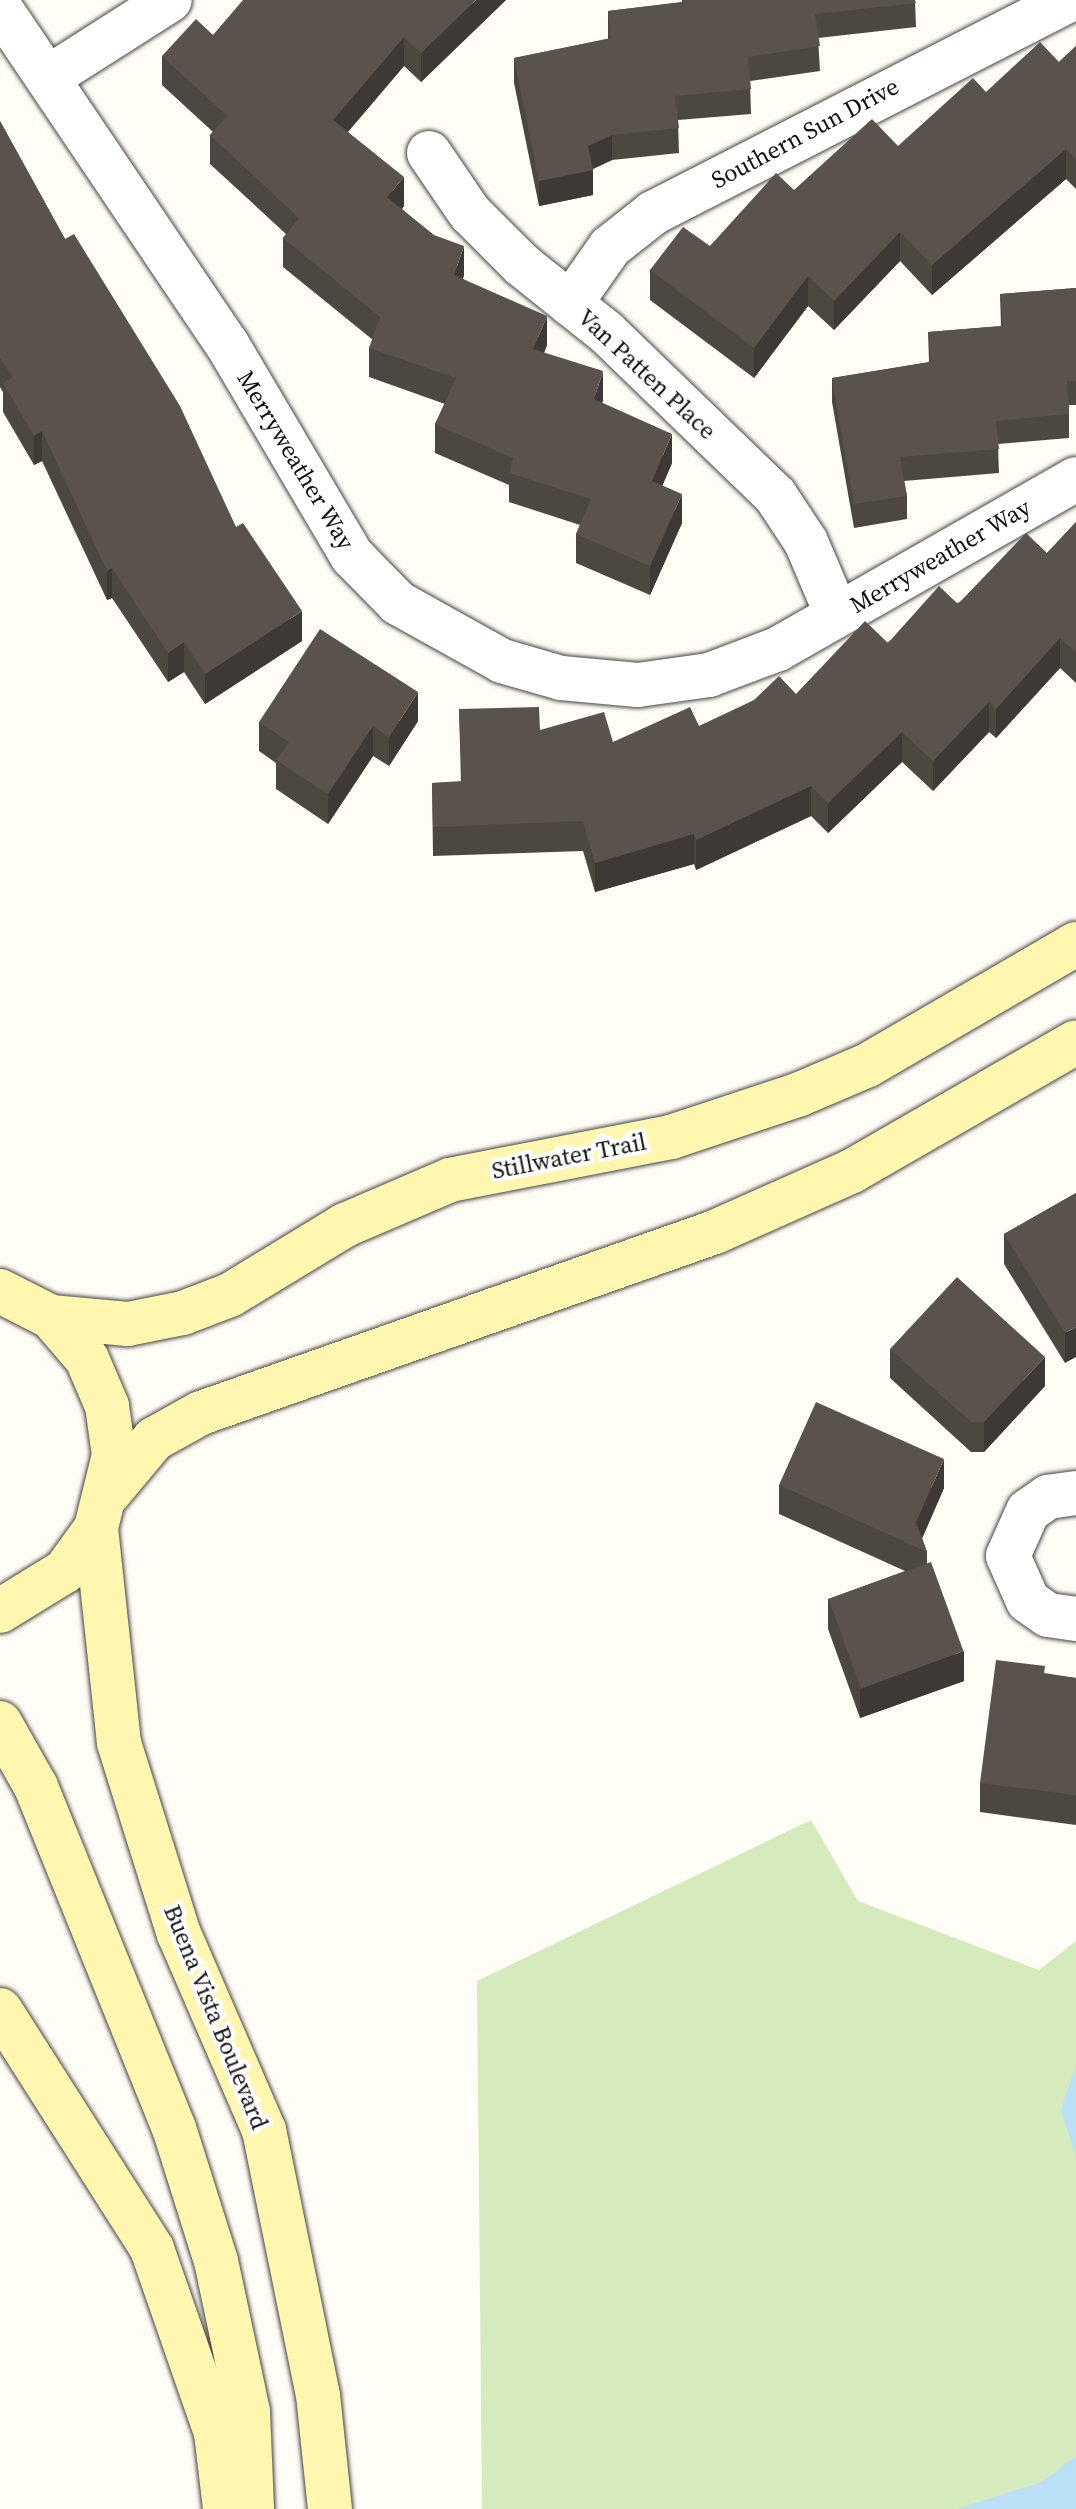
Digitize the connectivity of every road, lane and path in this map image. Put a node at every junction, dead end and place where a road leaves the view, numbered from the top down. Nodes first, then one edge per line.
1 (170, 0) edge
2 (1069, 0) edge
3 (0, 8) edge
4 (49, 77) junction
5 (429, 153) dead end
6 (570, 304) junction
7 (1076, 479) edge
8 (837, 615) junction
9 (1076, 944) edge
10 (1076, 1042) edge
11 (0, 1291) edge
12 (51, 1317) junction
13 (1076, 1493) edge
14 (103, 1510) junction
15 (0, 1611) edge
16 (1076, 1619) edge
17 (0, 1723) edge
18 (0, 2010) edge
19 (225, 2509) edge
20 (252, 2509) edge
21 (330, 2509) edge

1 - 4 street
2 - 6 street, Southern Sun Drive
3 - 4 street, Merryweather Way
4 - 8 street, Merryweather Way
5 - 6 street, Van Patten Place
6 - 8 street, Van Patten Place
7 - 8 street, Merryweather Way
9 - 12 main road, Stillwater Trail
10 - 14 main road
11 - 12 main road, Buena Vista Boulevard
12 - 14 main road, Buena Vista Boulevard
13 - 16 street
14 - 15 main road, Buena Vista Boulevard
14 - 21 main road, Buena Vista Boulevard
17 - 20 main road
18 - 19 main road

